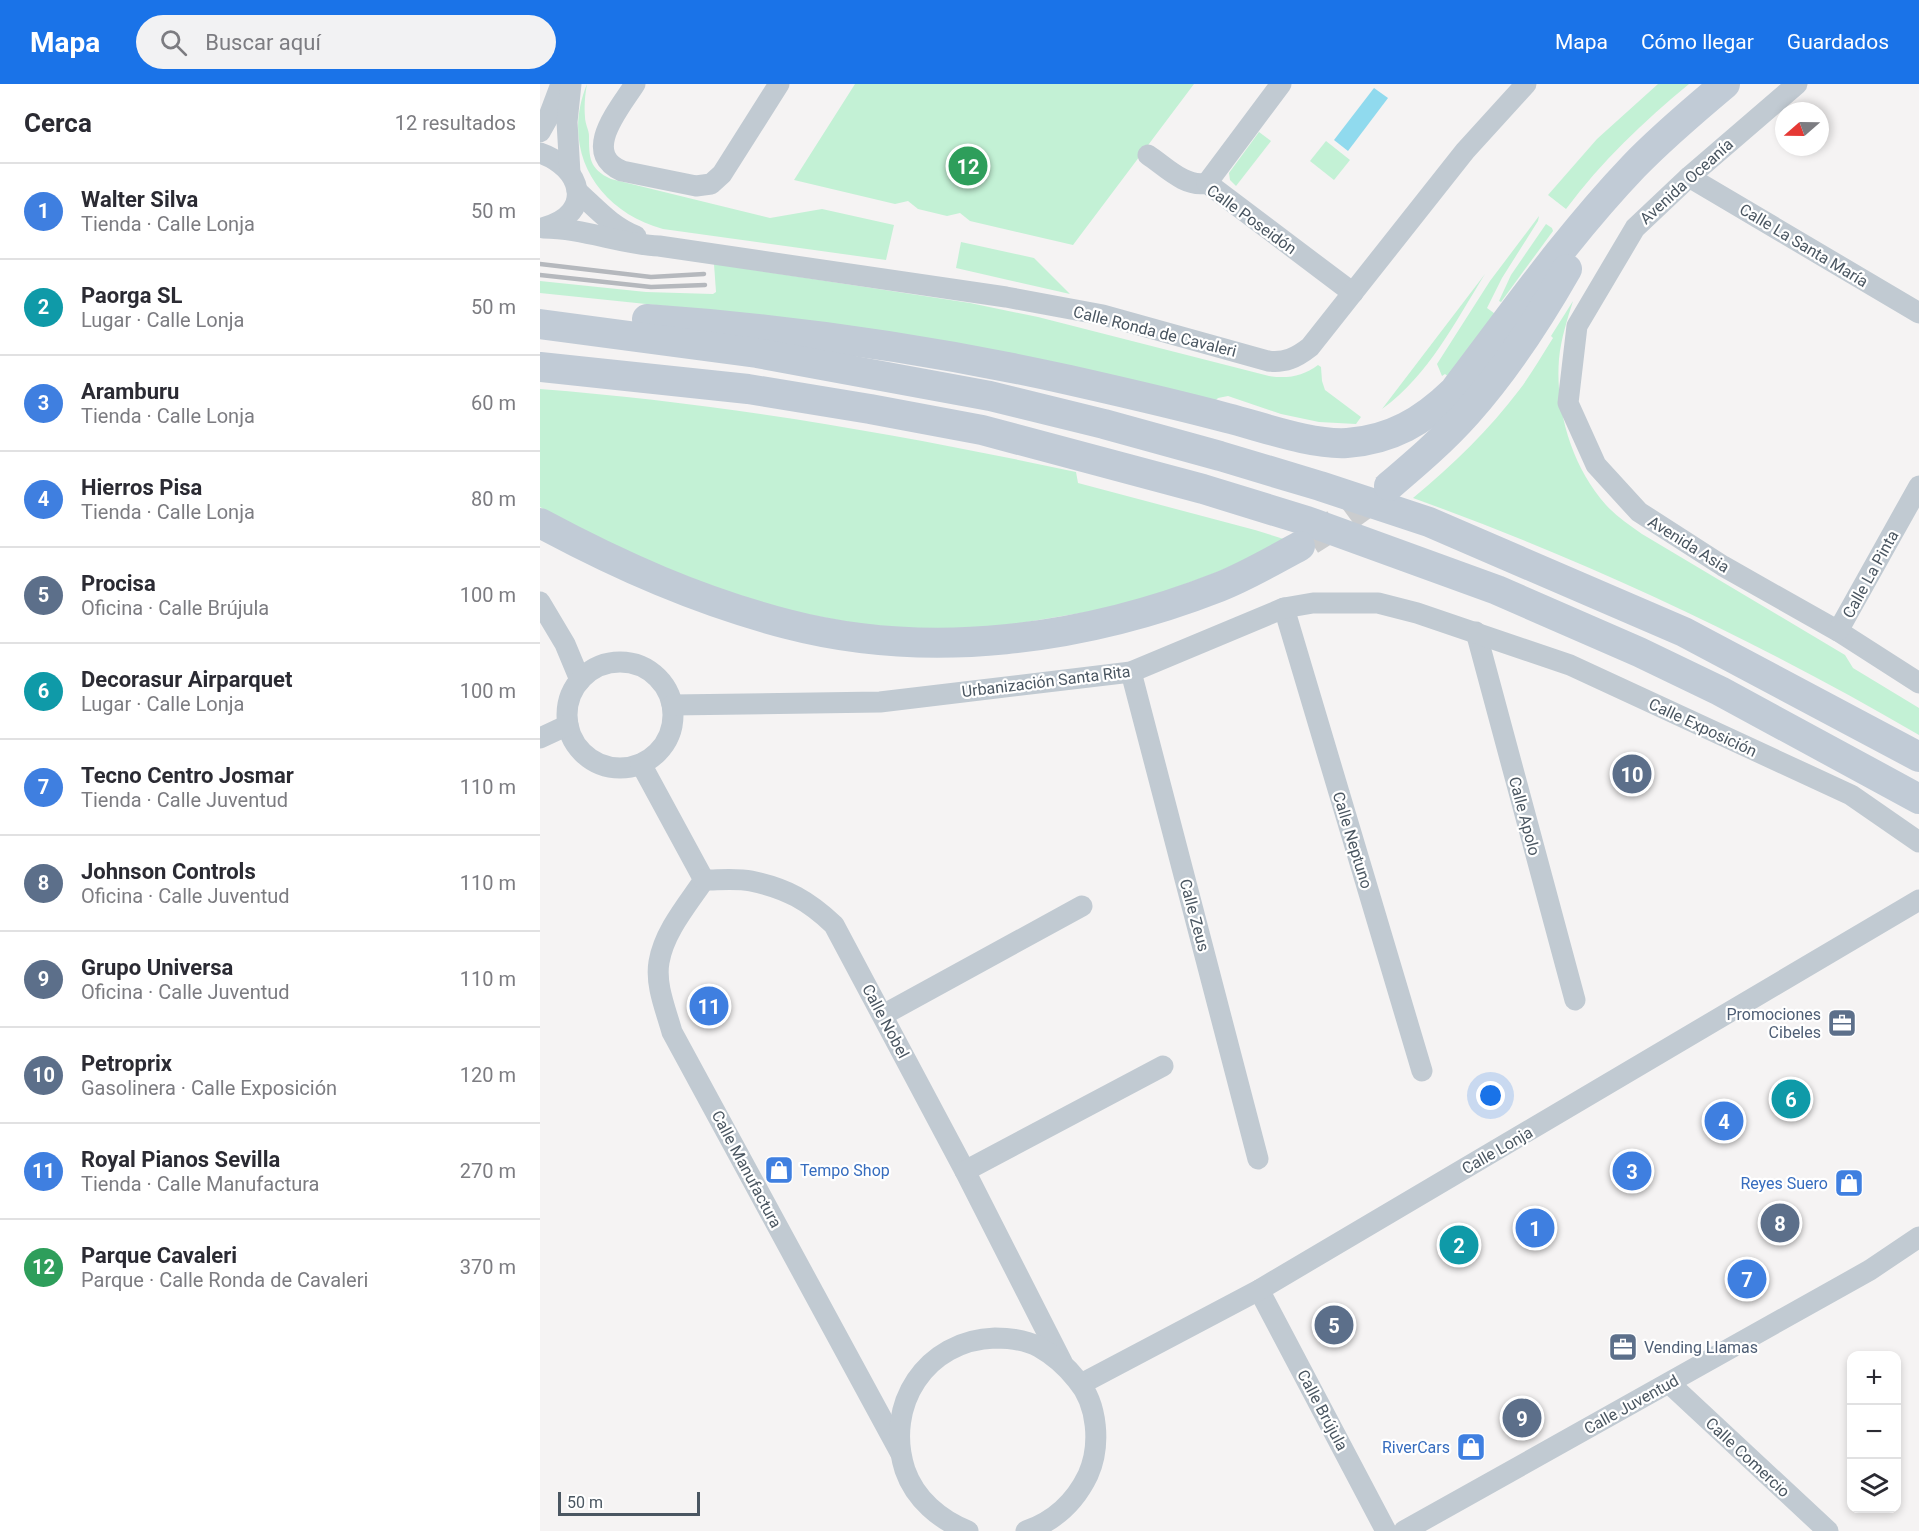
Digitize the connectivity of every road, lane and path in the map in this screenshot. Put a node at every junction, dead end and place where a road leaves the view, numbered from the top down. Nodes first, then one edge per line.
1 (635, 84) edge
2 (779, 84) edge
3 (1281, 84) edge
4 (1526, 84) edge
5 (1725, 84) edge
6 (1797, 84) edge
7 (563, 86) edge
8 (540, 113) edge
9 (540, 132) edge
10 (540, 153) edge
11 (1148, 155) dead end
12 (1689, 177) junction
13 (574, 182) junction
14 (1207, 183) junction
15 (1614, 188) junction
16 (542, 228) edge
17 (659, 246) junction
18 (1353, 293) junction
19 (1919, 313) edge
20 (540, 318) edge
21 (540, 324) edge
22 (1577, 326) joint
23 (540, 367) edge
24 (1389, 486) tunnel mouth
25 (1919, 486) edge
26 (540, 523) edge
27 (1300, 546) tunnel mouth
28 (540, 602) edge
29 (1284, 608) junction
30 (1838, 631) junction
31 (1476, 632) junction
32 (1131, 672) junction
33 (580, 680) junction
34 (1919, 683) edge
35 (672, 705) junction
36 (568, 725) junction
37 (540, 738) edge
38 (1919, 758) edge
39 (641, 764) junction
40 (1919, 799) edge
41 (1919, 842) edge
42 (704, 880) junction
43 (1916, 905) edge
44 (1082, 906) dead end
45 (1575, 1000) dead end
46 (883, 1015) junction
47 (1163, 1066) dead end
48 (1422, 1071) dead end
49 (1258, 1159) dead end
50 (965, 1171) junction
51 (1919, 1237) edge
52 (1260, 1290) junction
53 (1062, 1362) junction
54 (1669, 1383) junction
55 (1081, 1384) junction
56 (900, 1452) junction
57 (1036, 1530) edge
58 (968, 1531) edge
59 (1386, 1531) edge
60 (1404, 1531) edge
61 (1828, 1531) edge

1 - 2 street
3 - 14 street
4 - 18 street, Calle Ronda de Cavaleri
5 - 15 main road
6 - 12 street, Avenida Oceanía
7 - 8 street
7 - 9 street
7 - 13 street
10 - 13 street, Calle Ronda de Cavaleri
11 - 14 street, Calle Poseidón
12 - 19 street, Calle La Santa María
12 - 22 street, Avenida Oceanía
13 - 16 street
13 - 17 street, Calle Ronda de Cavaleri
14 - 18 street, Calle Poseidón
15 - 20 main road
15 - 24 main road
16 - 17 street, Calle Ronda de Cavaleri
17 - 18 street, Calle Ronda de Cavaleri
21 - 38 main road
22 - 30 street, Avenida Asia
23 - 40 main road
25 - 30 street, Calle La Pinta
26 - 27 main road
28 - 33 street
29 - 31 street, Urbanización Santa Rita
29 - 32 street, Urbanización Santa Rita
29 - 48 street, Calle Neptuno
30 - 34 street, Avenida Asia
31 - 41 street, Calle Exposición
31 - 45 street, Calle Apolo
32 - 35 street, Urbanización Santa Rita
32 - 49 street, Calle Zeus
33 - 35 street
33 - 36 street
35 - 39 street
36 - 37 street
36 - 39 street
39 - 42 street
42 - 46 street, Calle Nobel
42 - 56 street, Calle Manufactura
43 - 52 street, Calle Lonja
44 - 46 street
46 - 50 street, Calle Nobel
47 - 50 street
50 - 53 street, Calle Nobel
51 - 54 street, Calle Juventud
52 - 55 street, Calle Lonja
52 - 59 street, Calle Brújula
53 - 55 street
53 - 56 street
54 - 60 street, Calle Juventud
54 - 61 street, Calle Comercio
55 - 57 street
56 - 58 street

